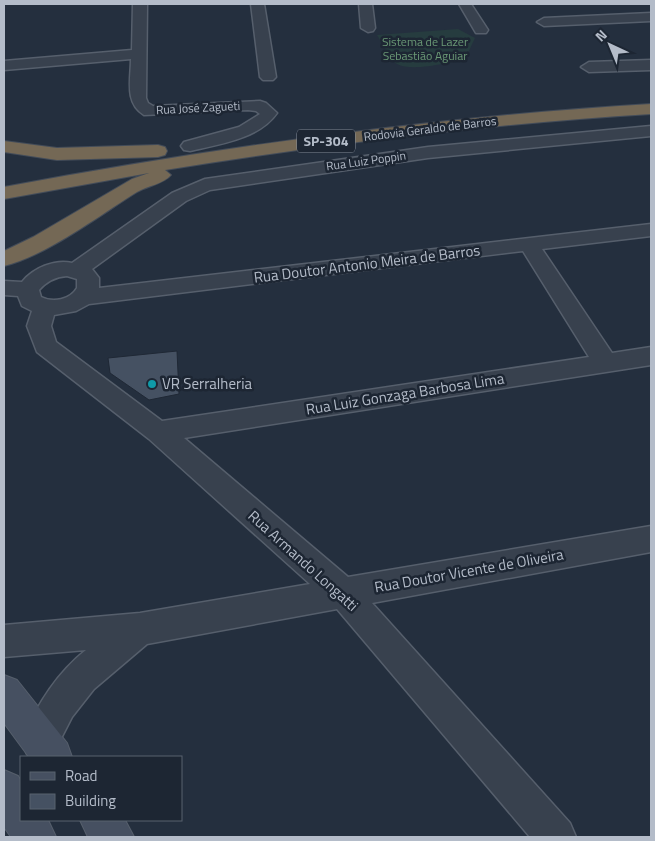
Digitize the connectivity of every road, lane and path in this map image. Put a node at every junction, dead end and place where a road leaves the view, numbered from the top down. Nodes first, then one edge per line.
1 (140, 4) edge
2 (258, 4) edge
3 (365, 4) edge
4 (465, 4) edge
5 (651, 17) edge
6 (544, 22) dead end
7 (368, 28) dead end
8 (480, 30) dead end
9 (138, 54) junction
10 (651, 65) edge
11 (4, 66) edge
12 (589, 67) dead end
13 (268, 77) dead end
14 (651, 98) edge
15 (651, 109) edge
16 (651, 131) edge
17 (382, 134) junction
18 (190, 146) junction
19 (4, 147) edge
20 (158, 151) junction
21 (4, 179) edge
22 (4, 194) edge
23 (651, 230) edge
24 (529, 244) junction
25 (4, 259) edge
26 (76, 270) junction
27 (4, 288) edge
28 (82, 297) junction
29 (36, 299) junction
30 (651, 356) edge
31 (606, 363) junction
32 (158, 432) junction
33 (651, 540) edge
34 (343, 594) junction
35 (140, 629) junction
36 (4, 641) edge
37 (4, 693) edge
38 (47, 749) edge
39 (4, 790) edge
40 (20, 815) edge
41 (24, 821) edge
42 (101, 821) edge
43 (35, 837) edge
44 (113, 837) edge
45 (556, 837) edge

1 - 9 street, Rua José Zagueti
2 - 13 street
3 - 7 street
4 - 8 street
5 - 6 street
9 - 11 street
9 - 18 street, Rua José Zagueti
10 - 12 street
14 - 18 highway, Rodovia Geraldo de Barros / SP-304
15 - 17 highway, Rodovia Geraldo de Barros / SP-304
16 - 26 street, Rua Luiz Poppin
17 - 22 highway, Rodovia Geraldo de Barros / SP-304
17 - 25 highway
18 - 20 highway, Rodovia Geraldo de Barros / SP-304
19 - 20 highway
20 - 21 highway, Rodovia Geraldo de Barros / SP-304
23 - 24 street, Rua Doutor Antonio Meira de Barros
24 - 28 street, Rua Doutor Antonio Meira de Barros
24 - 31 street
26 - 28 street
26 - 29 street
27 - 29 street
28 - 29 street
29 - 32 street, Rua Armando Longatti
30 - 31 street, Rua Luiz Gonzaga Barbosa Lima
31 - 32 street, Rua Luiz Gonzaga Barbosa Lima
32 - 34 street, Rua Armando Longatti
33 - 34 street, Rua Doutor Vicente de Oliveira
34 - 35 street, Rua Doutor Vicente de Oliveira
34 - 45 street, Rua Armando Longatti
35 - 36 street, Rua Doutor Vicente de Oliveira
35 - 38 street, Rua Doutor Vicente de Oliveira
37 - 38 main road
39 - 40 main road
41 - 43 main road
42 - 44 main road

